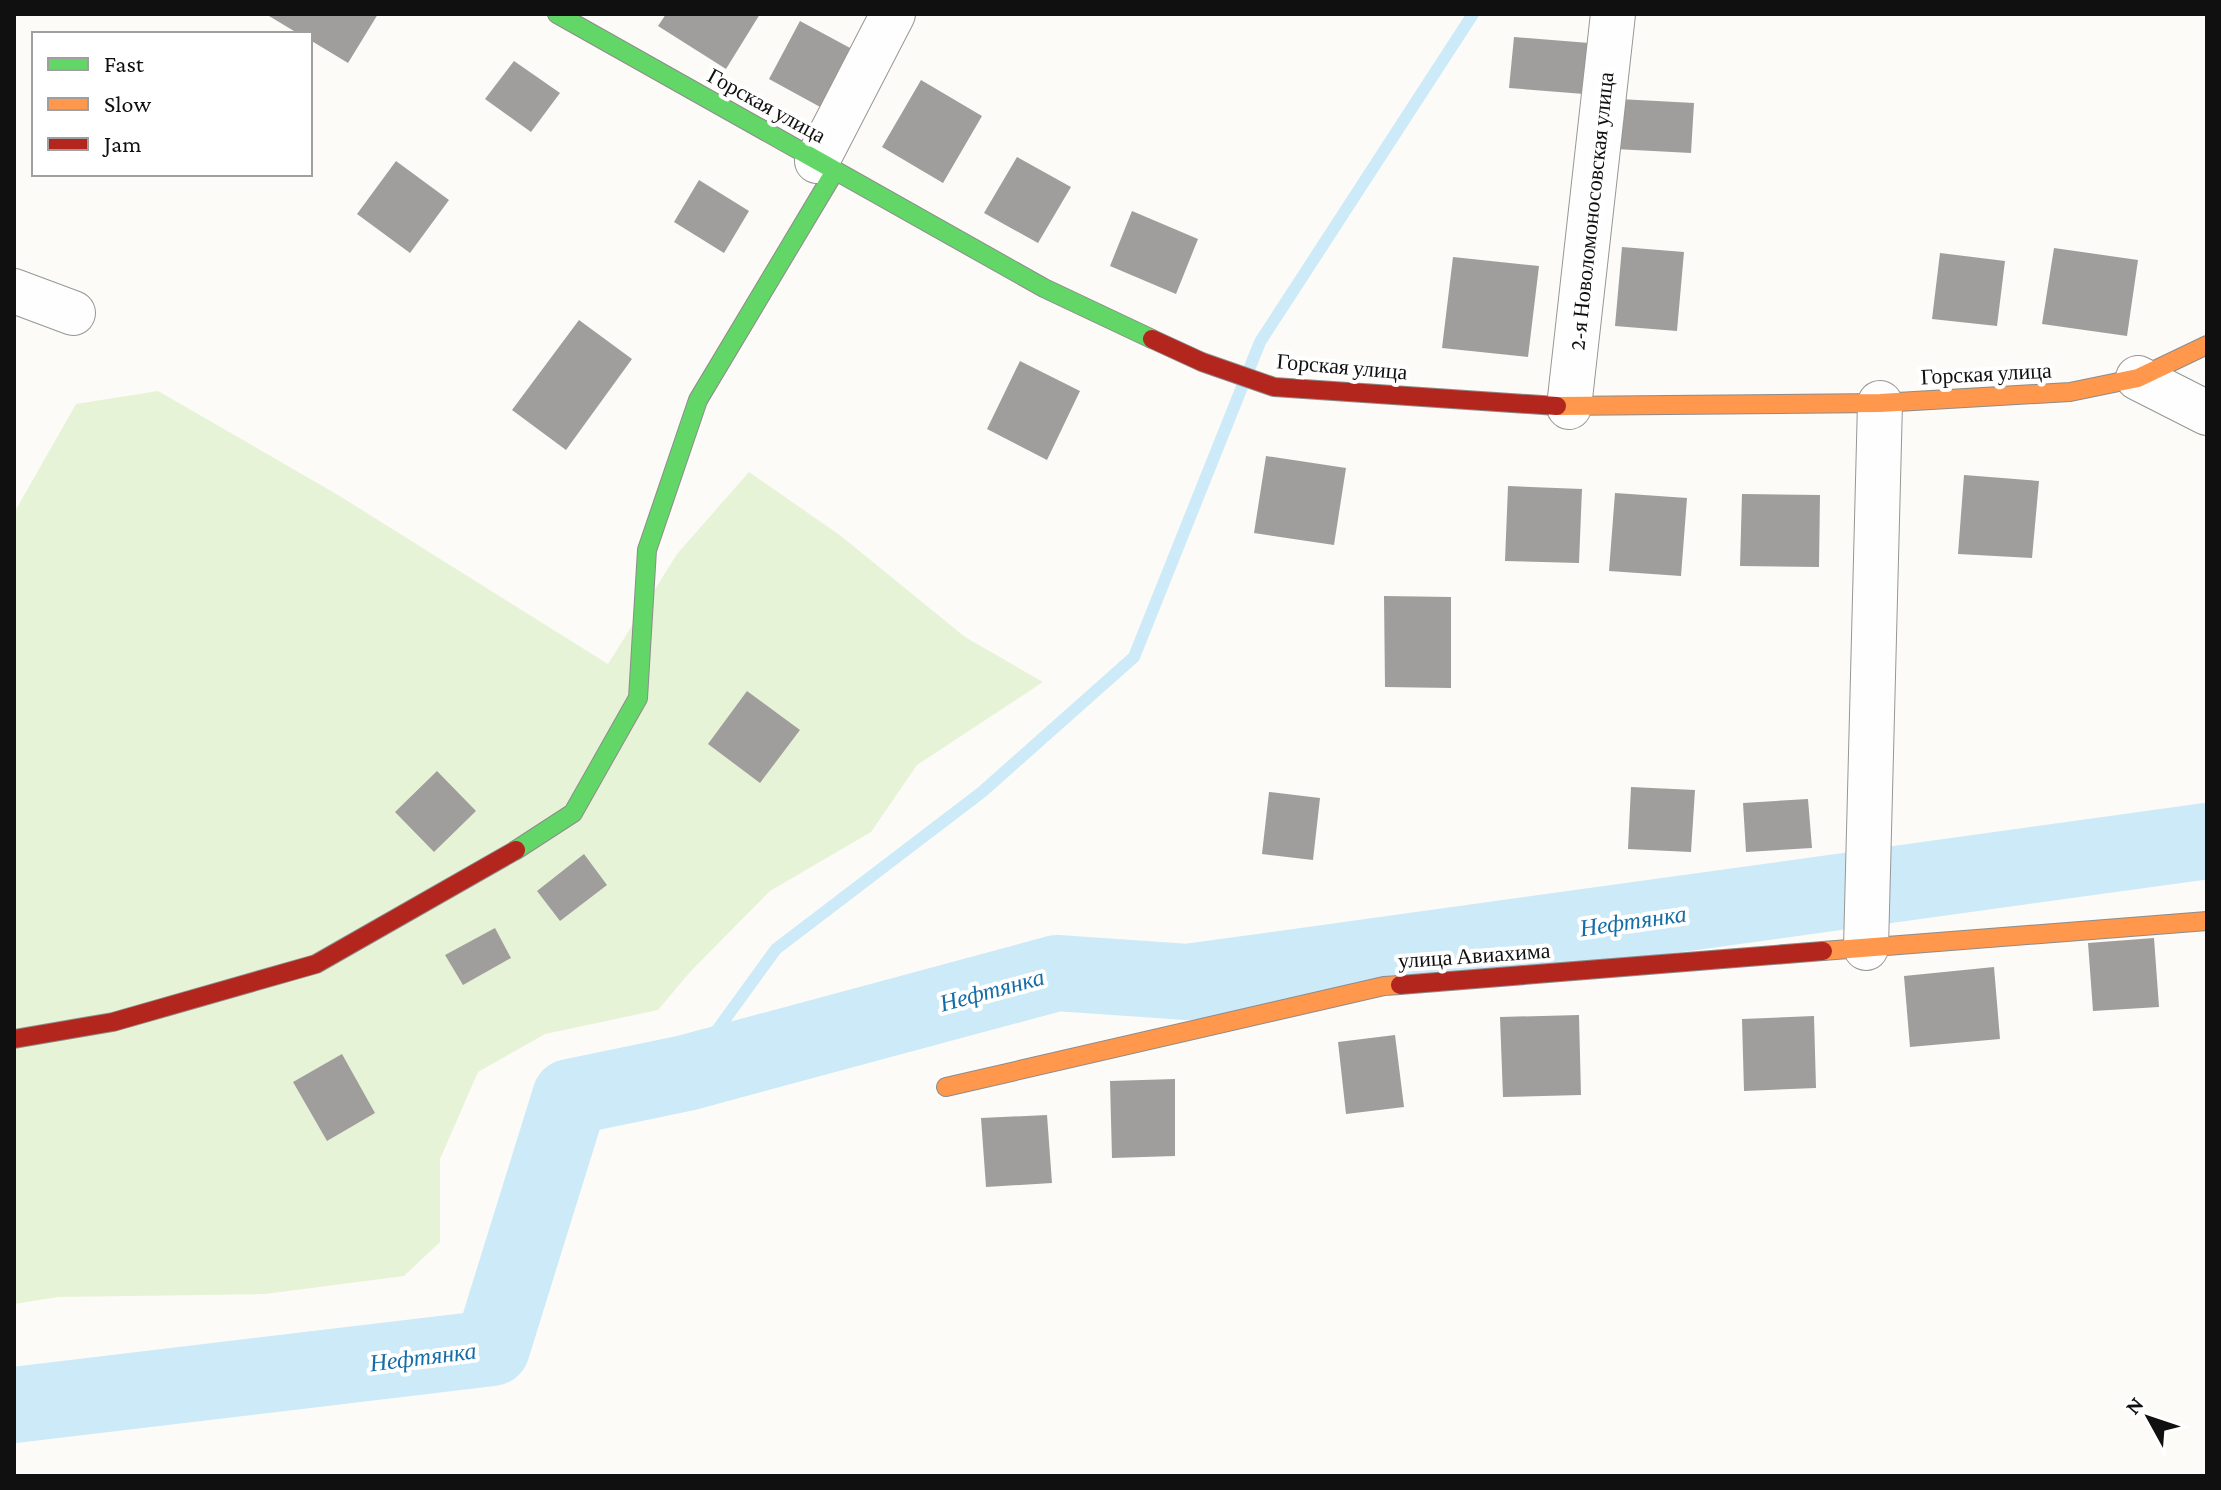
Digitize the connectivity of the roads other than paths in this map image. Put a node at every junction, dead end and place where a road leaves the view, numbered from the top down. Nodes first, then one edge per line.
1 (557, 14) edge
2 (893, 14) edge
3 (1613, 14) edge
4 (826, 166) junction
5 (14, 291) edge
6 (73, 313) dead end
7 (2207, 345) edge
8 (2138, 378) junction
9 (1880, 403) junction
10 (1569, 407) junction
11 (2207, 413) edge
12 (2207, 921) edge
13 (1866, 948) junction
14 (14, 1039) edge
15 (946, 1087) dead end

1 - 4 street, Горская улица
2 - 4 street
3 - 10 street, 2-я Новоломоносовская улица
4 - 10 street, Горская улица
4 - 14 street
5 - 6 street
7 - 8 street, Горская улица
8 - 9 street, Горская улица
8 - 11 street
9 - 10 street, Горская улица
9 - 13 street
12 - 13 street, улица Авиахима
13 - 15 street, улица Авиахима

